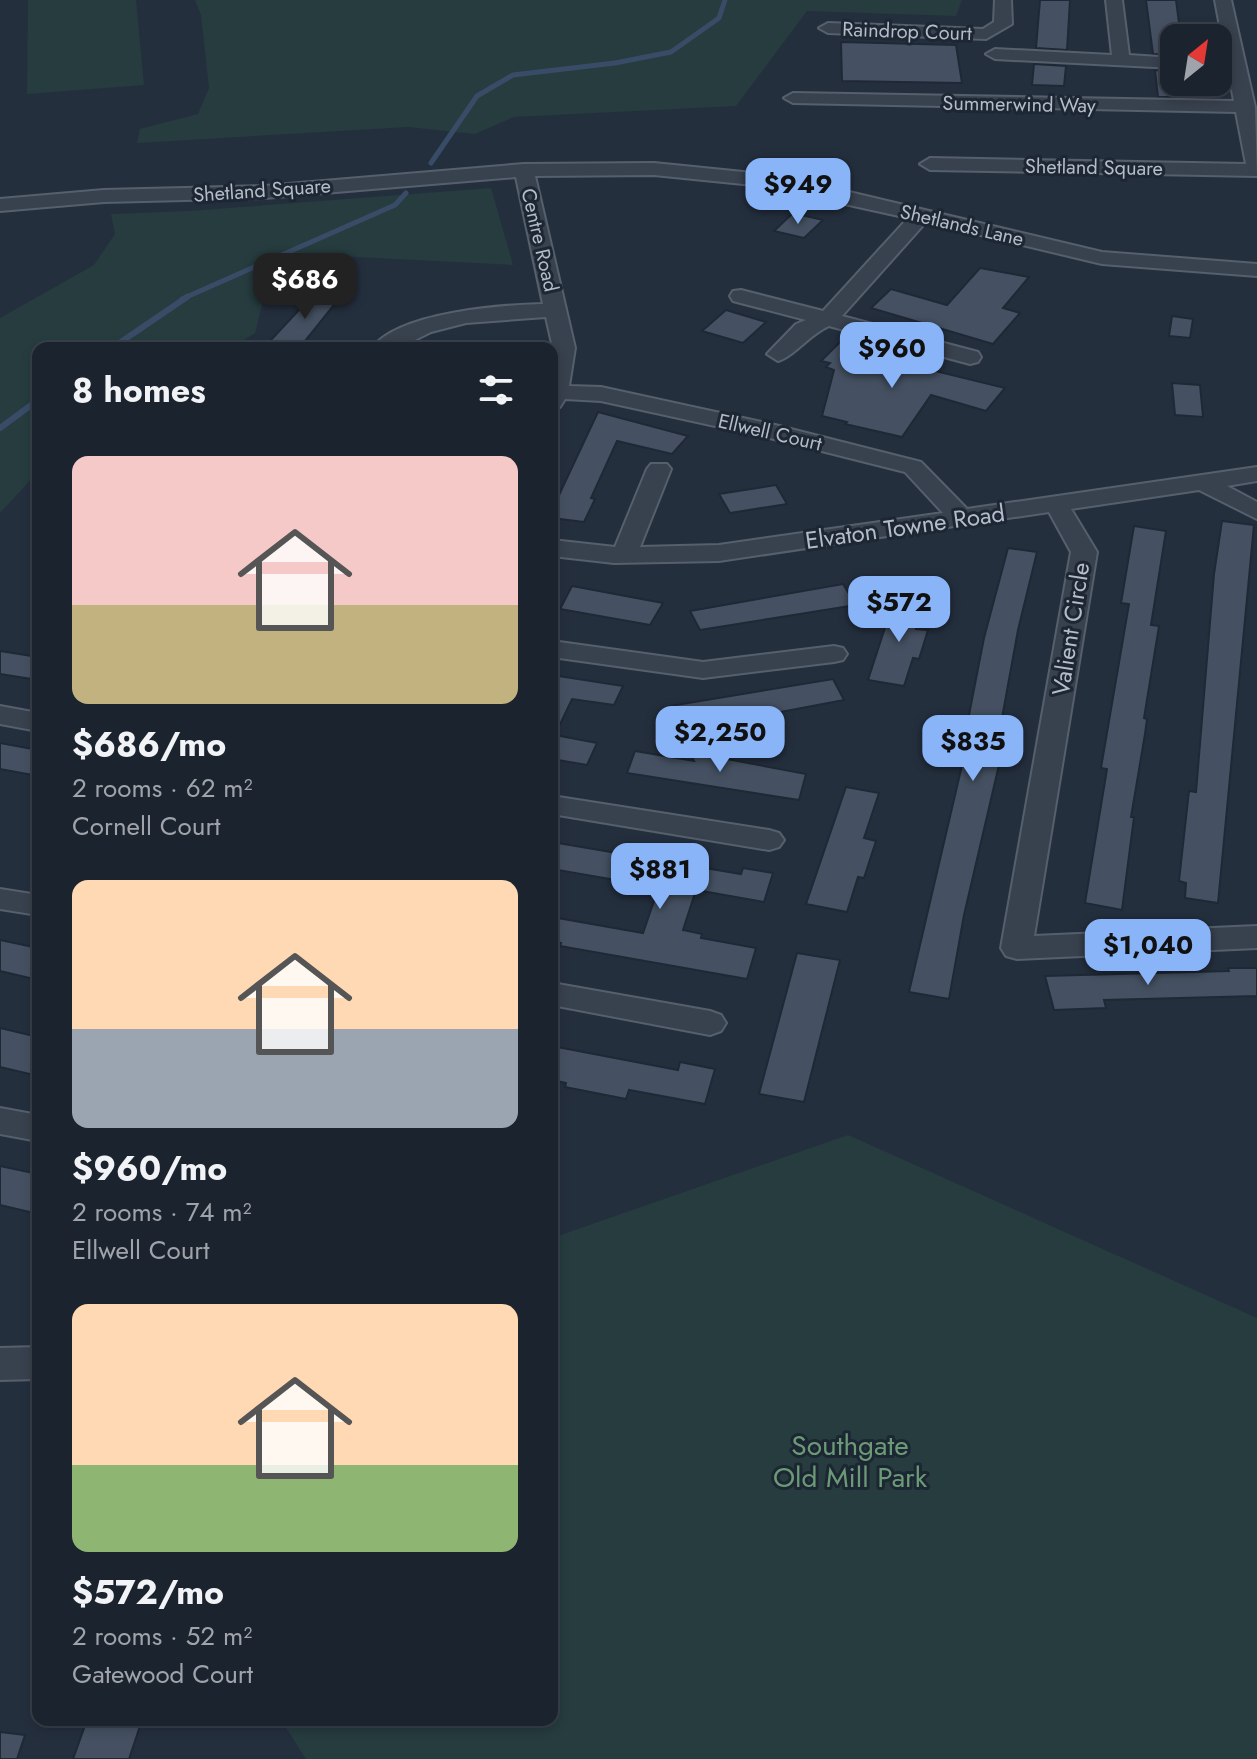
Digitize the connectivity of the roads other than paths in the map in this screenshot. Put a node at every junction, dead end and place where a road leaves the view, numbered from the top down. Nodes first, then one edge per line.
1 (1003, 0) edge
2 (1114, 0) edge
3 (1223, 0) edge
4 (828, 28) dead end
5 (986, 34) junction
6 (1121, 60) junction
7 (1160, 62) edge
8 (990, 66) junction
9 (1232, 66) edge
10 (1237, 66) junction
11 (1257, 66) edge
12 (793, 98) dead end
13 (991, 104) junction
14 (1246, 107) junction
15 (930, 164) dead end
16 (524, 170) junction
17 (1257, 170) edge
18 (0, 205) edge
19 (921, 216) junction
20 (1257, 270) edge
21 (741, 296) dead end
22 (555, 310) junction
23 (829, 318) junction
24 (393, 342) edge
25 (778, 354) dead end
26 (970, 357) dead end
27 (558, 381) edge
28 (558, 397) edge
29 (659, 469) dead end
30 (1257, 474) edge
31 (1206, 484) junction
32 (1057, 505) junction
33 (1257, 512) edge
34 (961, 517) junction
35 (558, 549) edge
36 (624, 555) junction
37 (558, 650) edge
38 (834, 654) dead end
39 (0, 715) edge
40 (32, 721) edge
41 (558, 806) edge
42 (769, 840) dead end
43 (0, 899) edge
44 (32, 904) edge
45 (1257, 937) edge
46 (558, 995) edge
47 (710, 1023) dead end
48 (0, 1121) edge
49 (32, 1127) edge
50 (32, 1363) edge
51 (0, 1364) edge

1 - 5 street
2 - 6 street
3 - 10 street
4 - 5 street, Raindrop Court
5 - 8 street
6 - 7 street
6 - 8 street
8 - 13 street
9 - 10 street
10 - 11 street
10 - 14 street
12 - 13 street, Summerwind Way
13 - 14 street, Summerwind Way
14 - 17 street
15 - 17 street, Shetland Square
16 - 18 street, Shetland Square
16 - 19 street, Shetlands Lane
16 - 22 street, Centre Road
19 - 20 street, Shetlands Lane
19 - 23 street
21 - 23 street
22 - 24 street
22 - 27 street, Centre Road
23 - 25 street
23 - 26 street
28 - 34 street, Ellwell Court
29 - 36 street
30 - 31 street, Elvaton Towne Road
31 - 32 street, Elvaton Towne Road
31 - 33 street
32 - 34 street, Elvaton Towne Road
32 - 45 street, Valient Circle
34 - 36 street, Elvaton Towne Road
35 - 36 street, Elvaton Towne Road
37 - 38 street
39 - 40 street
41 - 42 street
43 - 44 street
46 - 47 street
48 - 49 street
50 - 51 street

